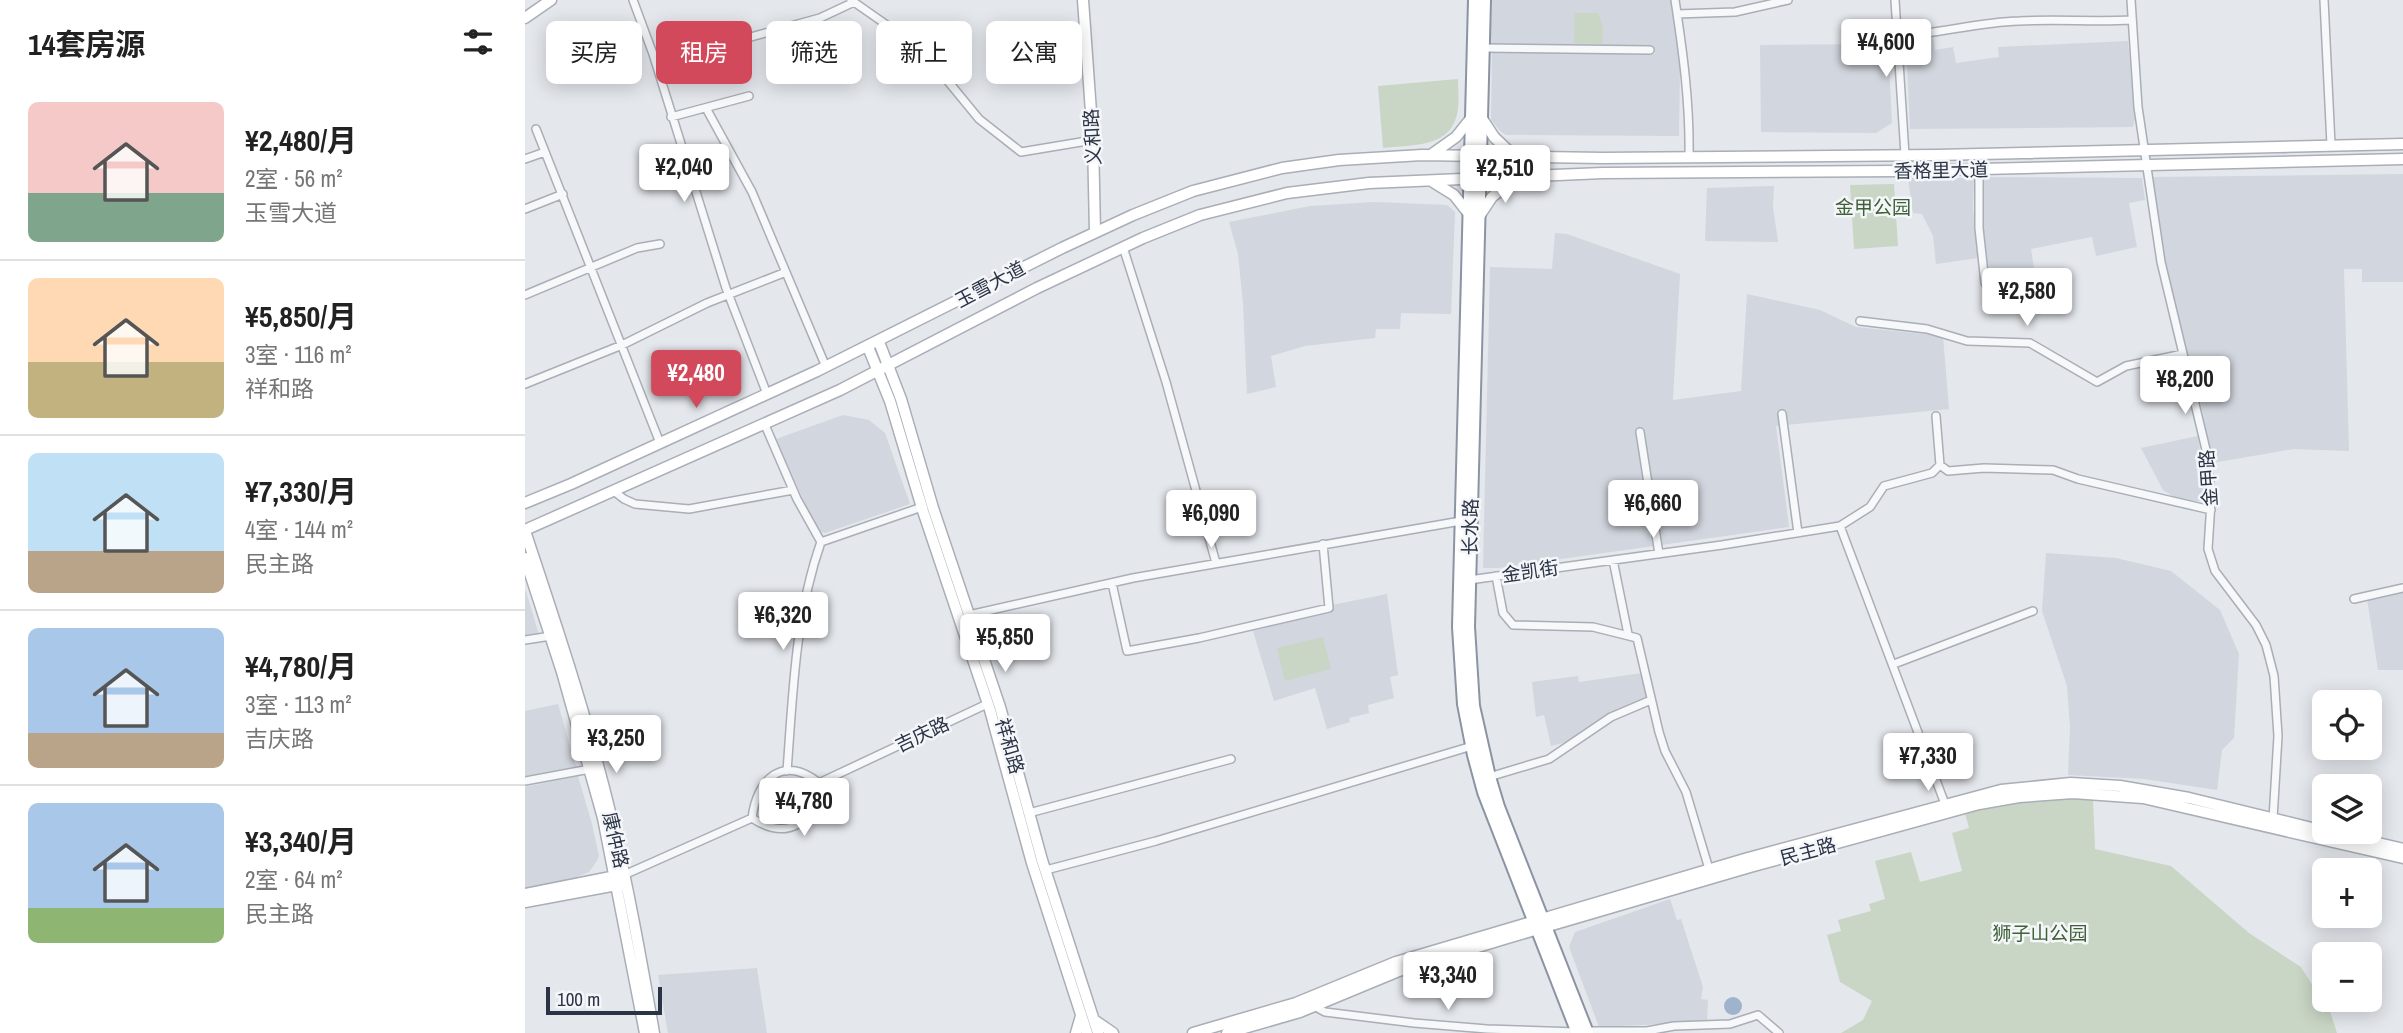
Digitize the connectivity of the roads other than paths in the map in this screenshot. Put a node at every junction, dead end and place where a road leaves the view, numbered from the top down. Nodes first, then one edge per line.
1 (551, 0) edge
2 (633, 0) edge
3 (1083, 0) edge
4 (1475, 0) edge
5 (1484, 0) edge
6 (1675, 0) edge
7 (1788, 0) edge
8 (1895, 0) edge
9 (2131, 0) edge
10 (2324, 0) edge
11 (853, 1) edge
12 (1677, 15) junction
13 (525, 18) edge
14 (2132, 20) junction
15 (1897, 36) junction
16 (752, 37) edge
17 (1483, 48) junction
18 (1650, 50) dead end
19 (656, 63) edge
20 (662, 84) edge
21 (749, 96) dead end
22 (706, 108) junction
23 (671, 117) junction
24 (1476, 117) junction
25 (536, 129) dead end
26 (1093, 140) junction
27 (2403, 144) edge
28 (2331, 145) junction
29 (2144, 150) junction
30 (545, 152) junction
31 (1429, 155) junction
32 (1905, 155) junction
33 (1475, 156) junction
34 (1514, 156) junction
35 (1689, 157) junction
36 (525, 159) edge
37 (2403, 159) edge
38 (2146, 165) junction
39 (1979, 169) junction
40 (1517, 176) junction
41 (1474, 178) junction
42 (1429, 180) junction
43 (563, 194) junction
44 (525, 209) edge
45 (1473, 216) junction
46 (1095, 232) junction
47 (660, 244) dead end
48 (1123, 247) junction
49 (591, 267) junction
50 (786, 272) junction
51 (1985, 283) dead end
52 (525, 295) edge
53 (729, 295) junction
54 (1860, 321) dead end
55 (873, 344) junction
56 (622, 345) junction
57 (2183, 354) junction
58 (826, 367) junction
59 (884, 369) junction
60 (525, 383) edge
61 (767, 394) junction
62 (1782, 414) dead end
63 (1936, 416) dead end
64 (765, 425) junction
65 (1640, 432) dead end
66 (660, 443) junction
67 (1940, 465) junction
68 (793, 490) junction
69 (615, 492) junction
70 (525, 503) edge
71 (922, 507) junction
72 (2211, 510) junction
73 (1461, 520) junction
74 (1840, 526) junction
75 (525, 530) edge
76 (1798, 533) junction
77 (821, 542) junction
78 (1323, 544) junction
79 (1659, 554) junction
80 (525, 558) edge
81 (1613, 560) junction
82 (1216, 563) junction
83 (1496, 576) junction
84 (1469, 580) junction
85 (1112, 583) junction
86 (2403, 588) edge
87 (2354, 599) dead end
88 (2033, 611) dead end
89 (969, 615) junction
90 (1628, 634) junction
91 (551, 636) junction
92 (525, 640) edge
93 (1894, 664) junction
94 (1651, 700) junction
95 (987, 704) junction
96 (1472, 746) junction
97 (1231, 759) dead end
98 (590, 769) junction
99 (786, 771) junction
100 (1489, 778) junction
101 (525, 781) edge
102 (819, 783) junction
103 (1945, 804) junction
104 (1029, 813) junction
105 (752, 818) junction
106 (2273, 819) junction
107 (2312, 828) edge
108 (2381, 844) edge
109 (2403, 849) edge
110 (2403, 858) edge
111 (1709, 869) junction
112 (1046, 870) junction
113 (621, 879) junction
114 (525, 894) edge
115 (525, 902) edge
116 (1538, 924) junction
117 (1314, 1006) junction
118 (1081, 1015) junction
119 (1094, 1020) junction
120 (1257, 1029) edge
121 (1452, 1030) edge
122 (1582, 1032) edge
123 (645, 1033) edge
124 (654, 1033) edge
125 (1076, 1033) edge
126 (1087, 1033) edge
127 (1098, 1033) edge
128 (1113, 1033) edge
129 (1193, 1033) edge
130 (1227, 1033) edge
131 (1779, 1033) edge

1 - 13 main road
2 - 19 street
3 - 26 main road, 义和路
4 - 24 highway, 长水路
5 - 17 highway, 长水路
6 - 12 street
7 - 12 street
8 - 15 street
9 - 14 street, 金甲路
10 - 28 street
11 - 16 street
11 - 26 street
12 - 35 street
14 - 15 street
14 - 29 street, 金甲路
15 - 32 street
17 - 18 street
17 - 24 highway, 长水路
20 - 23 street
21 - 22 street
22 - 23 street
22 - 50 street
23 - 53 street
24 - 31 main road
24 - 33 highway, 长水路
24 - 34 main road
25 - 30 street
26 - 46 main road, 义和路
27 - 28 main road, 香格里大道
28 - 29 main road, 香格里大道
29 - 32 main road, 香格里大道
29 - 38 street, 金甲路
30 - 36 street
30 - 43 street
31 - 33 main road, 玉雪大道
31 - 46 main road, 玉雪大道
32 - 35 main road, 香格里大道
33 - 34 main road, 香格里大道
33 - 41 highway, 长水路
34 - 35 main road, 香格里大道
37 - 38 main road, 香格里大道
38 - 39 main road, 香格里大道
38 - 57 street, 金甲路
39 - 40 main road, 香格里大道
39 - 51 street
40 - 41 main road, 香格里大道
40 - 45 main road
41 - 42 main road, 玉雪大道
41 - 45 highway, 长水路
42 - 45 main road
42 - 48 main road, 玉雪大道
43 - 44 street
43 - 49 street
45 - 73 highway, 长水路
45 - 84 highway, 长水路
46 - 55 main road, 玉雪大道
47 - 49 street
48 - 59 main road, 玉雪大道
48 - 82 street
49 - 52 street
49 - 56 street
50 - 53 street
50 - 58 street
53 - 56 street
53 - 61 street
54 - 57 street
55 - 58 main road, 玉雪大道
55 - 59 main road, 祥和路
56 - 60 street
56 - 66 street
57 - 72 street, 金甲路
58 - 61 main road, 玉雪大道
59 - 64 main road, 玉雪大道
59 - 71 main road, 祥和路
59 - 89 main road, 祥和路
61 - 66 main road, 玉雪大道
62 - 76 street
63 - 67 street
64 - 68 street
64 - 69 main road, 玉雪大道
65 - 79 street
66 - 70 main road, 玉雪大道
67 - 72 street
67 - 74 street
68 - 69 street
68 - 77 street
69 - 75 main road, 玉雪大道
71 - 77 street
71 - 95 main road, 祥和路
72 - 106 street, 金甲路
73 - 78 street
73 - 96 highway, 长水路
74 - 76 street, 金凯街
74 - 93 street
75 - 113 main road, 康仲路
76 - 79 street, 金凯街
77 - 99 street
78 - 82 street
78 - 85 street
79 - 81 street, 金凯街
80 - 91 main road, 康仲路
81 - 83 street, 金凯街
81 - 90 street
82 - 85 street
83 - 84 street, 金凯街
83 - 90 street
84 - 100 highway, 长水路
85 - 89 street
86 - 87 street
88 - 93 street
89 - 104 main road, 祥和路
90 - 94 street
91 - 92 street
91 - 98 main road, 康仲路
93 - 103 street
94 - 100 street
94 - 111 street
95 - 102 street, 吉庆路
95 - 118 main road, 祥和路
96 - 112 street
96 - 116 highway, 长水路
97 - 104 street
98 - 101 street
98 - 113 main road, 康仲路
99 - 102 street
99 - 105 street
100 - 116 highway, 长水路
102 - 105 street
103 - 106 main road, 民主路
103 - 111 main road, 民主路
104 - 112 main road, 祥和路
105 - 113 street
106 - 107 main road, 民主路
108 - 109 main road, 民主路
110 - 116 main road, 民主路
111 - 116 main road, 民主路
112 - 119 main road, 祥和路
113 - 114 main road
113 - 115 main road
113 - 123 main road, 康仲路
113 - 124 main road, 康仲路
116 - 117 main road, 民主路
116 - 122 highway, 长水路
116 - 129 main road, 民主路
117 - 120 main road, 民主路
117 - 121 street
118 - 125 main road
118 - 126 main road, 祥和路
119 - 127 main road, 祥和路
119 - 128 main road
120 - 130 main road, 民主路
121 - 122 street
122 - 131 street

